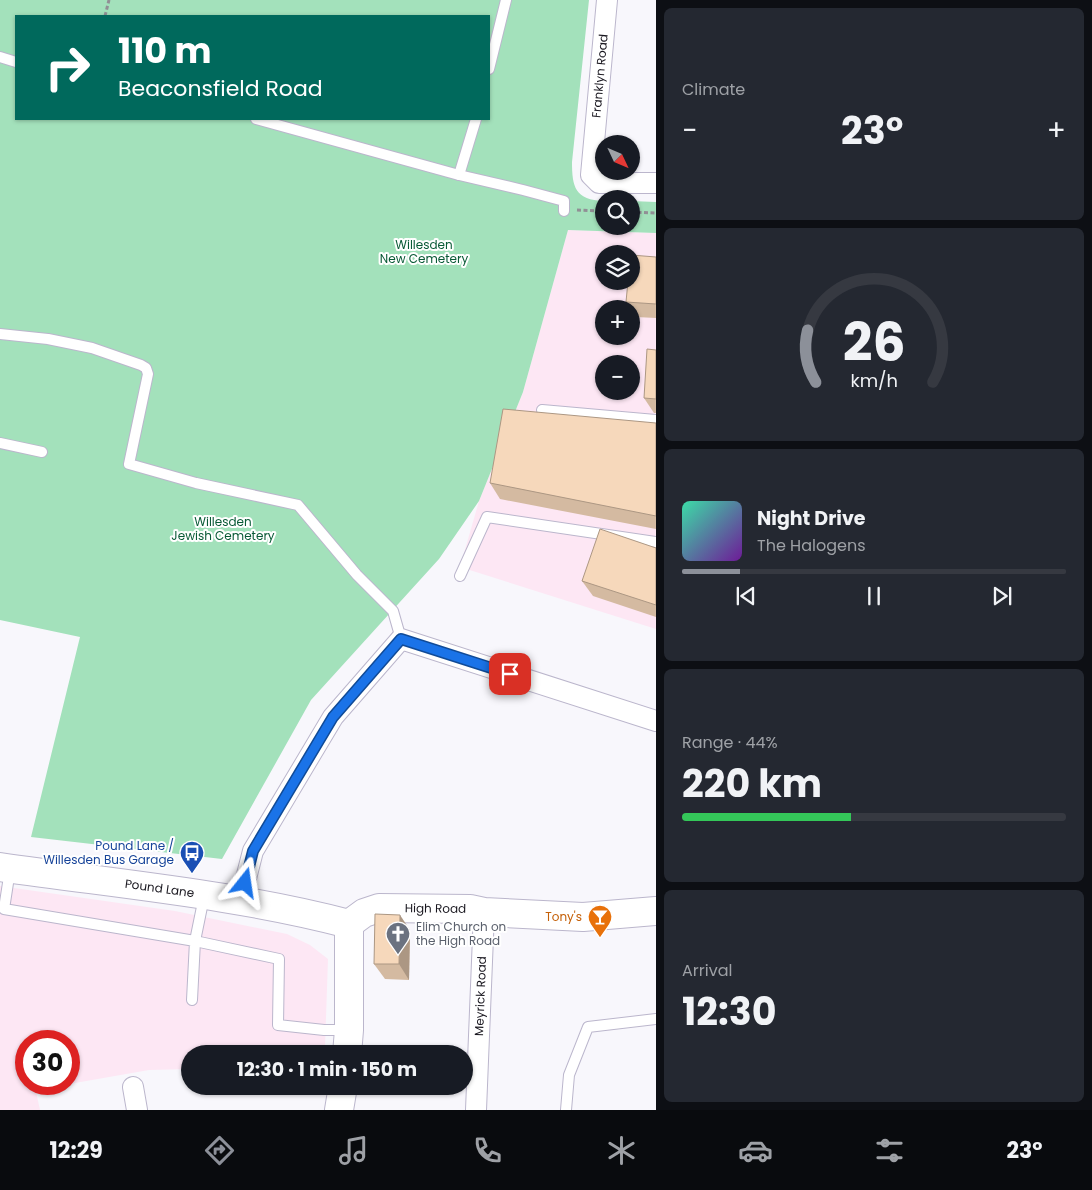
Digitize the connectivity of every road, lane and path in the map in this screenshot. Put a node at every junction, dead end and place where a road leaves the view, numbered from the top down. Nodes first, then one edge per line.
1 (109, 0) edge
2 (506, 0) edge
3 (606, 0) edge
4 (105, 15) edge
5 (0, 58) edge
6 (15, 62) edge
7 (490, 65) edge
8 (260, 120) edge
9 (476, 120) edge
10 (459, 175) junction
11 (656, 182) edge
12 (564, 210) joint
13 (595, 211) edge
14 (640, 212) edge
15 (656, 213) edge
16 (0, 334) edge
17 (542, 410) dead end
18 (654, 418) edge
19 (0, 443) edge
20 (42, 452) dead end
21 (656, 542) edge
22 (460, 576) dead end
23 (401, 639) junction
24 (656, 721) edge
25 (5, 868) edge
26 (204, 896) junction
27 (240, 902) junction
28 (656, 911) edge
29 (484, 912) junction
30 (349, 924) junction
31 (195, 941) junction
32 (192, 1000) dead end
33 (656, 1019) edge
34 (348, 1042) edge
35 (133, 1087) dead end
36 (341, 1095) edge
37 (137, 1110) edge
38 (339, 1110) edge
39 (476, 1110) edge
40 (566, 1110) edge

1 - 4 path
2 - 7 lane
3 - 11 street, Franklyn Road
5 - 6 lane
8 - 10 lane
9 - 10 lane
10 - 12 lane
12 - 13 path
14 - 15 path
16 - 23 lane
17 - 18 lane
19 - 20 lane
21 - 22 lane
23 - 24 street
23 - 27 street
25 - 26 main road, Pound Lane
25 - 31 lane
26 - 27 main road, Pound Lane
26 - 31 lane
27 - 30 main road, Pound Lane
28 - 29 main road, High Road
29 - 30 main road, High Road
29 - 39 street, Meyrick Road
30 - 34 main road
31 - 32 lane
31 - 34 lane
33 - 40 lane
35 - 37 street
36 - 38 main road

